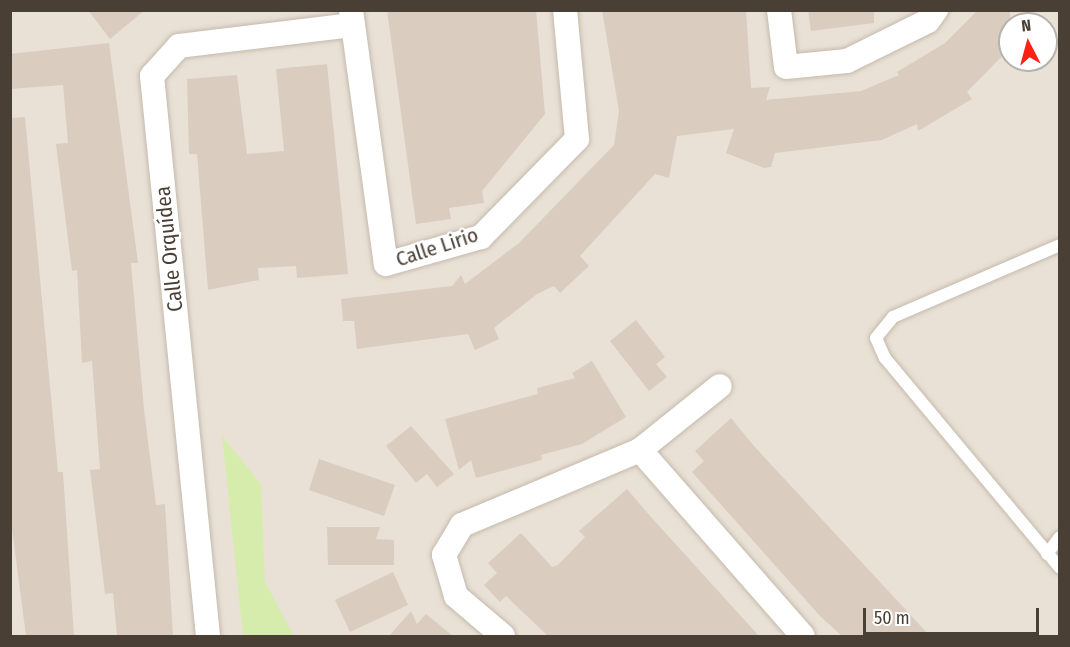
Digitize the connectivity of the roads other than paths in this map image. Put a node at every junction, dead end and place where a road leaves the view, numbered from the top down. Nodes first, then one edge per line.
1 (565, 10) edge
2 (779, 10) edge
3 (936, 10) edge
4 (352, 18) edge
5 (1059, 245) edge
6 (720, 386) dead end
7 (640, 450) junction
8 (1059, 537) edge
9 (1047, 554) junction
10 (1059, 568) edge
11 (208, 636) edge
12 (503, 636) edge
13 (802, 636) edge

1 - 4 street, Calle Lirio
2 - 3 street
4 - 11 street, Calle Orquídea
5 - 9 lane
6 - 7 street
7 - 12 street
7 - 13 street
8 - 9 lane
9 - 10 lane

